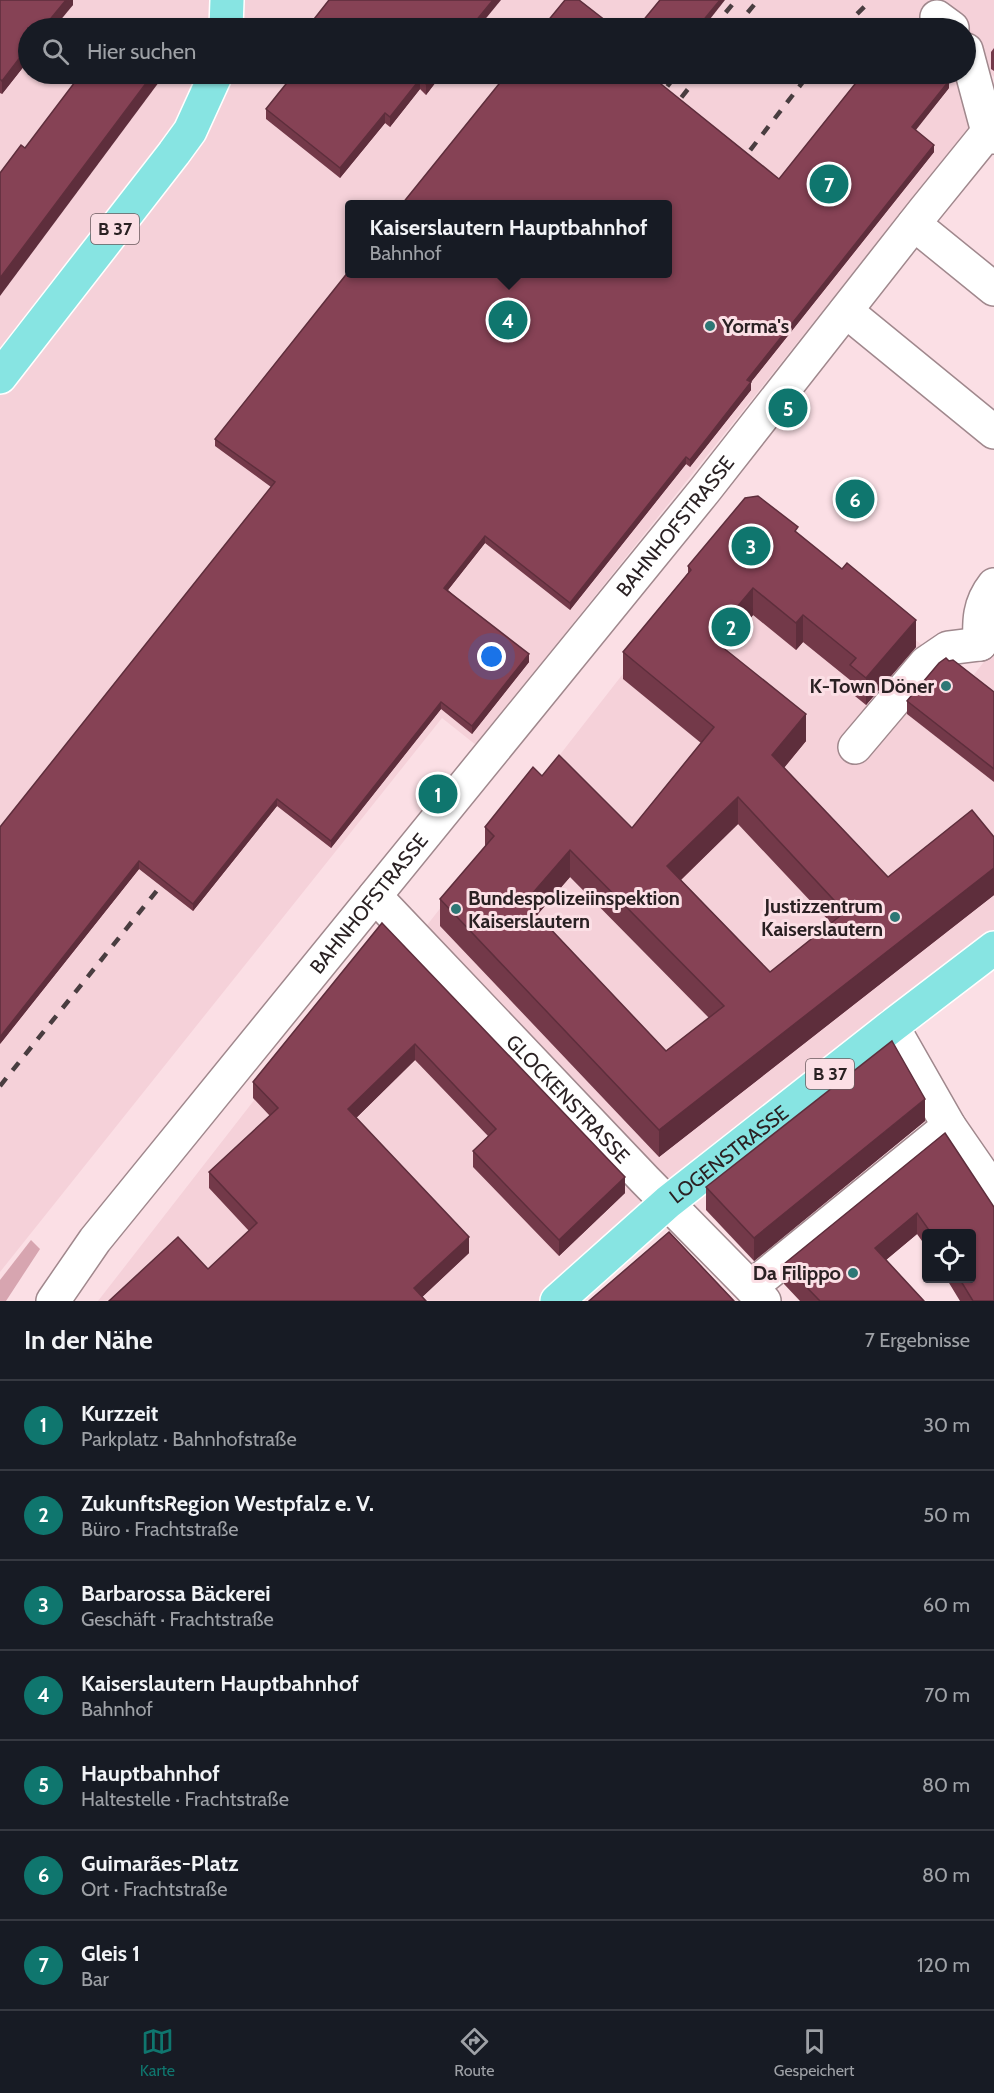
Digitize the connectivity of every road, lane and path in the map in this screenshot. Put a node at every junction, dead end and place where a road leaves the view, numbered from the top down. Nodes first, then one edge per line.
1 (227, 0) edge
2 (226, 18) edge
3 (211, 84) edge
4 (976, 84) edge
5 (991, 134) edge
6 (919, 217) junction
7 (994, 267) edge
8 (994, 289) edge
9 (846, 312) junction
10 (0, 377) edge
11 (994, 432) edge
12 (994, 585) edge
13 (987, 650) edge
14 (855, 747) dead end
15 (375, 896) junction
16 (994, 948) edge
17 (891, 1026) junction
18 (949, 1126) junction
19 (994, 1191) edge
20 (668, 1202) junction
21 (758, 1294) edge
22 (54, 1301) edge
23 (557, 1301) edge

1 - 2 main road
3 - 10 main road, B 37
4 - 5 street
5 - 6 street, BAHNHOFSTRASSE
6 - 7 street
6 - 8 street
6 - 9 street, BAHNHOFSTRASSE
9 - 11 street
9 - 15 street, BAHNHOFSTRASSE
12 - 13 street
13 - 14 street
15 - 20 street, GLOCKENSTRASSE
15 - 22 street, BAHNHOFSTRASSE
16 - 17 main road, LOGENSTRASSE / B 37
17 - 18 street
17 - 20 main road, LOGENSTRASSE / B 37
18 - 19 street
18 - 21 street
20 - 21 street, GLOCKENSTRASSE
20 - 23 main road, LOGENSTRASSE / B 37

